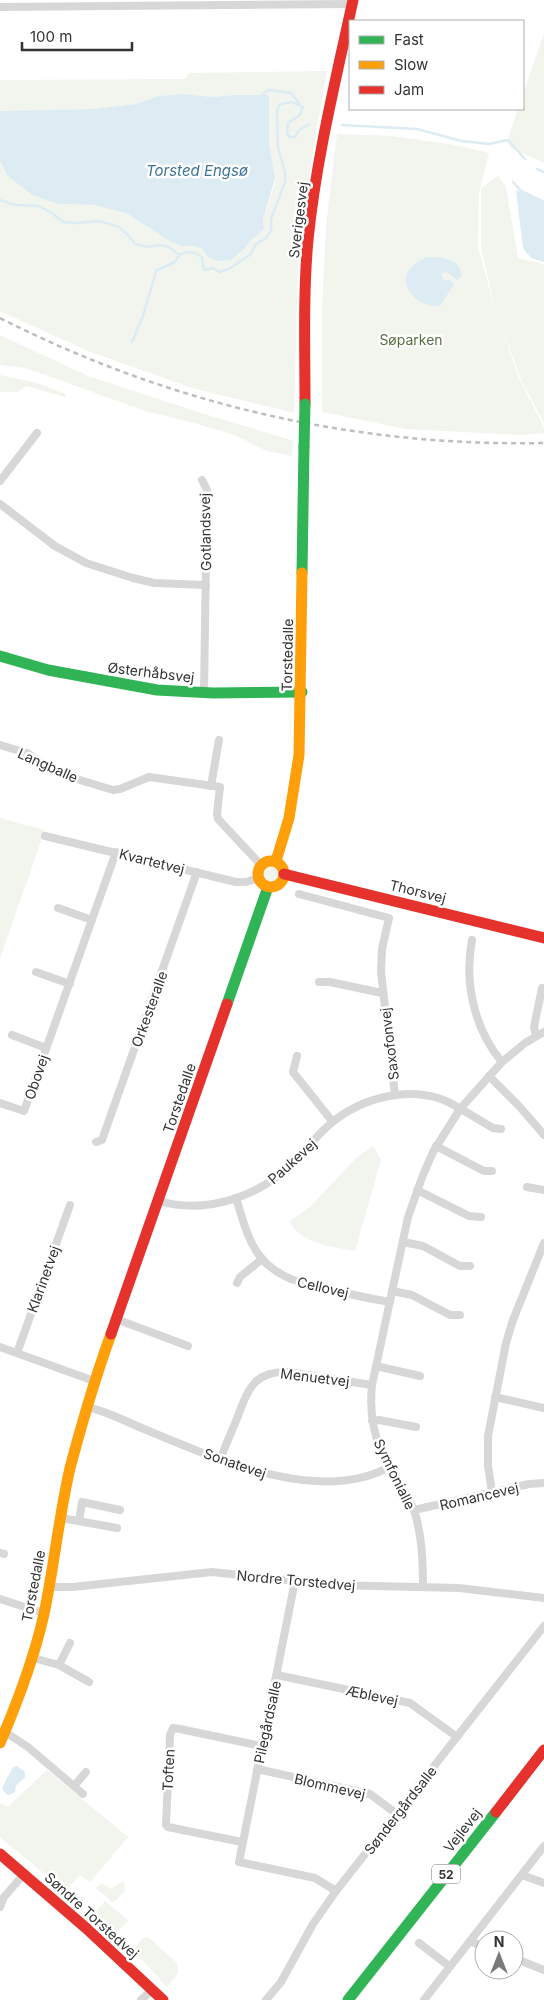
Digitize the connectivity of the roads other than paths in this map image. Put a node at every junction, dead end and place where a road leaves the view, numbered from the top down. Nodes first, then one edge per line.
1 (352, 2) edge
2 (59, 3) edge
3 (0, 7) edge
4 (37, 433) dead end
5 (304, 446) joint
6 (202, 480) dead end
7 (0, 481) edge
8 (0, 504) edge
9 (206, 585) junction
10 (0, 656) edge
11 (302, 692) junction
12 (204, 693) junction
13 (219, 740) dead end
14 (0, 745) edge
15 (211, 786) junction
16 (44, 836) dead end
17 (116, 852) junction
18 (276, 861) junction
19 (261, 865) junction
20 (197, 872) junction
21 (284, 874) junction
22 (258, 878) junction
23 (268, 887) junction
24 (299, 894) dead end
25 (58, 908) dead end
26 (92, 920) junction
27 (544, 938) edge
28 (472, 940) dead end
29 (36, 972) dead end
30 (319, 982) dead end
31 (70, 984) junction
32 (542, 988) dead end
33 (382, 993) junction
34 (540, 1034) edge
35 (12, 1035) dead end
36 (46, 1048) junction
37 (297, 1056) dead end
38 (502, 1062) junction
39 (489, 1076) junction
40 (395, 1095) junction
41 (0, 1103) edge
42 (460, 1109) junction
43 (332, 1121) junction
44 (501, 1128) dead end
45 (544, 1135) edge
46 (96, 1142) dead end
47 (436, 1146) junction
48 (492, 1171) dead end
49 (527, 1187) dead end
50 (417, 1190) junction
51 (544, 1190) edge
52 (236, 1198) junction
53 (159, 1201) junction
54 (70, 1204) dead end
55 (481, 1217) dead end
56 (403, 1242) junction
57 (544, 1243) edge
58 (262, 1259) junction
59 (470, 1266) dead end
60 (237, 1284) dead end
61 (392, 1290) junction
62 (390, 1302) junction
63 (460, 1315) dead end
64 (116, 1319) junction
65 (188, 1346) dead end
66 (0, 1347) edge
67 (17, 1353) junction
68 (376, 1366) junction
69 (420, 1376) dead end
70 (94, 1381) junction
71 (372, 1385) junction
72 (495, 1397) junction
73 (86, 1407) junction
74 (544, 1408) edge
75 (372, 1421) junction
76 (416, 1427) dead end
77 (222, 1458) junction
78 (389, 1467) junction
79 (544, 1483) edge
80 (492, 1492) junction
81 (120, 1510) dead end
82 (414, 1510) junction
83 (61, 1518) junction
84 (79, 1521) junction
85 (117, 1528) dead end
86 (294, 1581) junction
87 (48, 1587) junction
88 (423, 1587) junction
89 (543, 1597) edge
90 (0, 1599) edge
91 (44, 1613) junction
92 (544, 1626) edge
93 (70, 1643) dead end
94 (33, 1658) junction
95 (59, 1665) junction
96 (277, 1675) junction
97 (89, 1682) dead end
98 (5, 1732) junction
99 (457, 1737) junction
100 (0, 1743) edge
101 (261, 1746) junction
102 (544, 1750) edge
103 (257, 1769) junction
104 (86, 1772) dead end
105 (74, 1786) junction
106 (83, 1794) dead end
107 (397, 1814) junction
108 (242, 1842) junction
109 (544, 1846) edge
110 (0, 1854) edge
111 (24, 1874) junction
112 (522, 1875) junction
113 (544, 1883) edge
114 (336, 1891) junction
115 (0, 1907) edge
116 (470, 1941) junction
117 (419, 1943) dead end
118 (474, 1943) edge
119 (524, 1962) edge
120 (449, 1966) junction
121 (544, 1970) edge
122 (152, 1990) junction
123 (140, 2000) edge
124 (163, 2000) edge
125 (266, 2000) edge
126 (348, 2000) edge
127 (424, 2000) edge

1 - 2 street
1 - 5 street, Sverigesvej, bridge
2 - 3 street
4 - 7 street
5 - 11 street, Torstedalle
6 - 9 street, Gotlandsvej
8 - 9 street, Gotlandsvej
9 - 12 street, Gotlandsvej
10 - 12 street, Østerhåbsvej
11 - 12 street, Østerhåbsvej
11 - 18 street, Torstedalle
13 - 15 street
14 - 15 street, Langballe
15 - 19 street
16 - 17 street, Kvartetvej
17 - 20 street, Kvartetvej
17 - 26 street, Obovej
18 - 19 street
18 - 21 street
19 - 22 street
20 - 22 street, Kvartetvej
20 - 46 street, Orkesteralle
21 - 23 street
21 - 27 street, Thorsvej
22 - 23 street
23 - 53 street, Torstedalle
24 - 33 street, Saxofonvej
25 - 26 street
26 - 31 street, Obovej
28 - 38 street
29 - 31 street
30 - 33 street, Saxofonvej
31 - 36 street, Obovej
32 - 34 street, Symfonialle
33 - 40 street, Saxofonvej
34 - 38 street, Symfonialle
35 - 36 street, Obovej
36 - 41 street, Obovej
37 - 43 street
38 - 39 street, Symfonialle
39 - 42 street, Symfonialle
39 - 45 street
40 - 42 street, Paukevej
40 - 43 street, Paukevej
42 - 44 street
42 - 47 street, Symfonialle
43 - 52 street, Paukevej
47 - 48 street
47 - 50 street, Symfonialle
49 - 51 street
50 - 55 street
50 - 56 street, Symfonialle
52 - 53 street, Paukevej
52 - 58 street, Cellovej
53 - 64 street, Torstedalle
54 - 67 street, Klarinetvej
56 - 59 street
56 - 61 street, Symfonialle
57 - 72 street
58 - 60 street
58 - 62 street, Cellovej
61 - 62 street, Symfonialle
61 - 63 street
62 - 68 street, Symfonialle
64 - 65 street
64 - 70 street, Torstedalle
66 - 67 street
67 - 70 street
68 - 69 street
68 - 71 street, Symfonialle
70 - 73 street, Torstedalle
71 - 75 street, Symfonialle
71 - 77 street, Menuetvej
72 - 74 street
72 - 80 street
73 - 77 street, Sonatevej
73 - 83 street, Torstedalle
75 - 76 street, Symfonialle
75 - 78 street, Symfonialle
77 - 78 street, Sonatevej
78 - 82 street, Symfonialle
79 - 80 street, Romancevej
80 - 82 street, Romancevej
81 - 84 street
82 - 88 street, Symfonialle
83 - 84 street
83 - 87 street, Torstedalle
84 - 85 street
86 - 87 street, Nordre Torstedvej
86 - 88 street, Nordre Torstedvej
86 - 96 street, Pilegårdsalle
87 - 91 street, Torstedalle
88 - 89 street, Nordre Torstedvej
90 - 91 street
91 - 94 street, Torstedalle
92 - 99 street, Søndergårdsalle
93 - 95 street
94 - 95 street
94 - 98 street, Torstedalle
95 - 97 street
96 - 99 street, Æblevej
96 - 101 street, Pilegårdsalle
98 - 100 street, Torstedalle
98 - 105 street
99 - 107 street, Søndergårdsalle
101 - 103 street, Pilegårdsalle
101 - 108 street, Toften
102 - 126 street, Vejlevej / 52
103 - 107 street, Blommevej
103 - 108 street, Pilegårdsalle
104 - 105 street
105 - 106 street
107 - 114 street, Søndergårdsalle
108 - 114 street, Pilegårdsalle
109 - 112 street
110 - 111 street, Søndre Torstedvej
111 - 115 street
111 - 122 street, Søndre Torstedvej
112 - 113 street
112 - 116 street
114 - 125 street, Søndergårdsalle
116 - 118 street
116 - 120 street
117 - 120 street
119 - 121 street
120 - 127 street
122 - 123 street
122 - 124 street, Søndre Torstedvej

